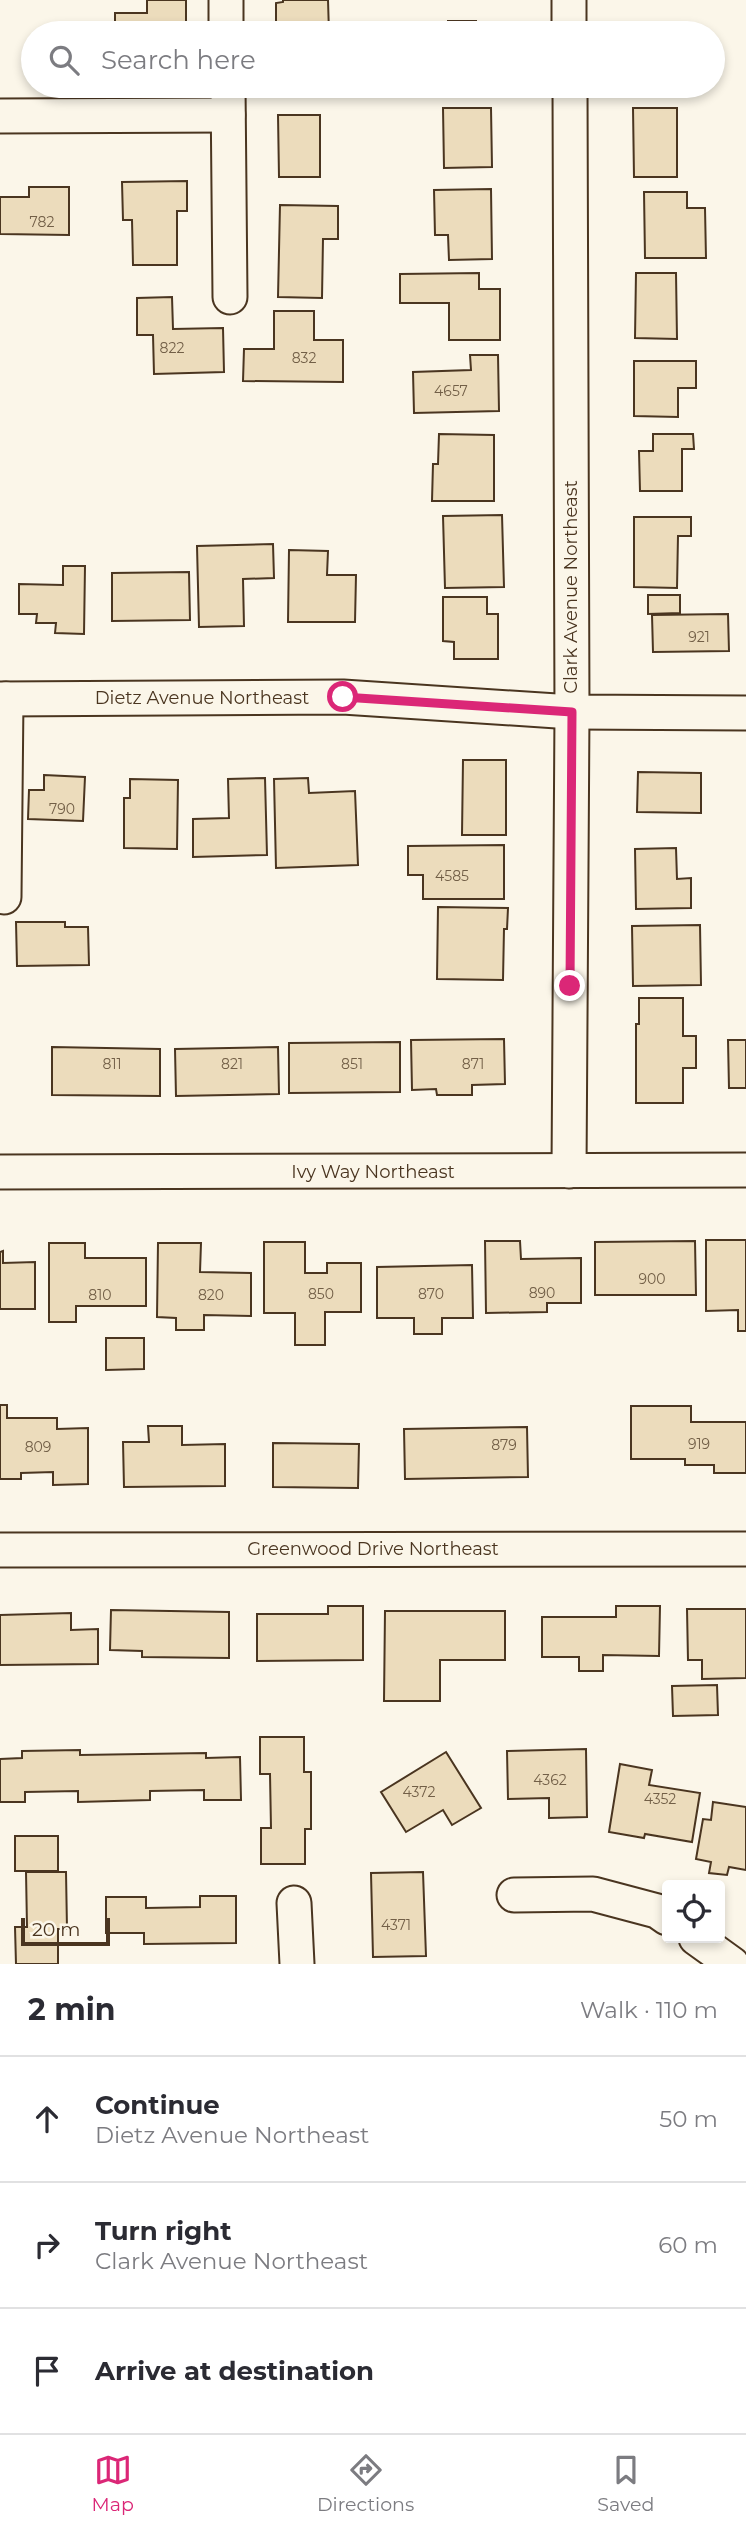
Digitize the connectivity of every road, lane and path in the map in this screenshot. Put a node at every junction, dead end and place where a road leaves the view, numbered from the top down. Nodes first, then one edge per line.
1 (226, 0) edge
2 (569, 0) edge
3 (226, 21) edge
4 (569, 21) edge
5 (570, 98) edge
6 (228, 100) edge
7 (0, 116) edge
8 (230, 297) dead end
9 (3, 699) edge
10 (572, 712) junction
11 (746, 713) edge
12 (4, 897) dead end
13 (746, 1170) edge
14 (569, 1171) junction
15 (0, 1172) edge
16 (746, 1549) edge
17 (0, 1550) edge
18 (514, 1895) dead end
19 (294, 1903) dead end
20 (662, 1914) edge
21 (703, 1943) edge
22 (297, 1964) edge
23 (732, 1964) edge

1 - 3 street
2 - 4 street
5 - 10 street, Clark Avenue Northeast
6 - 7 street
6 - 8 street
9 - 10 street, Dietz Avenue Northeast
9 - 12 street
10 - 11 street, Dietz Avenue Northeast
10 - 14 street, Clark Avenue Northeast
13 - 14 street, Ivy Way Northeast
14 - 15 street, Ivy Way Northeast
16 - 17 street, Greenwood Drive Northeast
18 - 20 street
19 - 22 street
21 - 23 street

